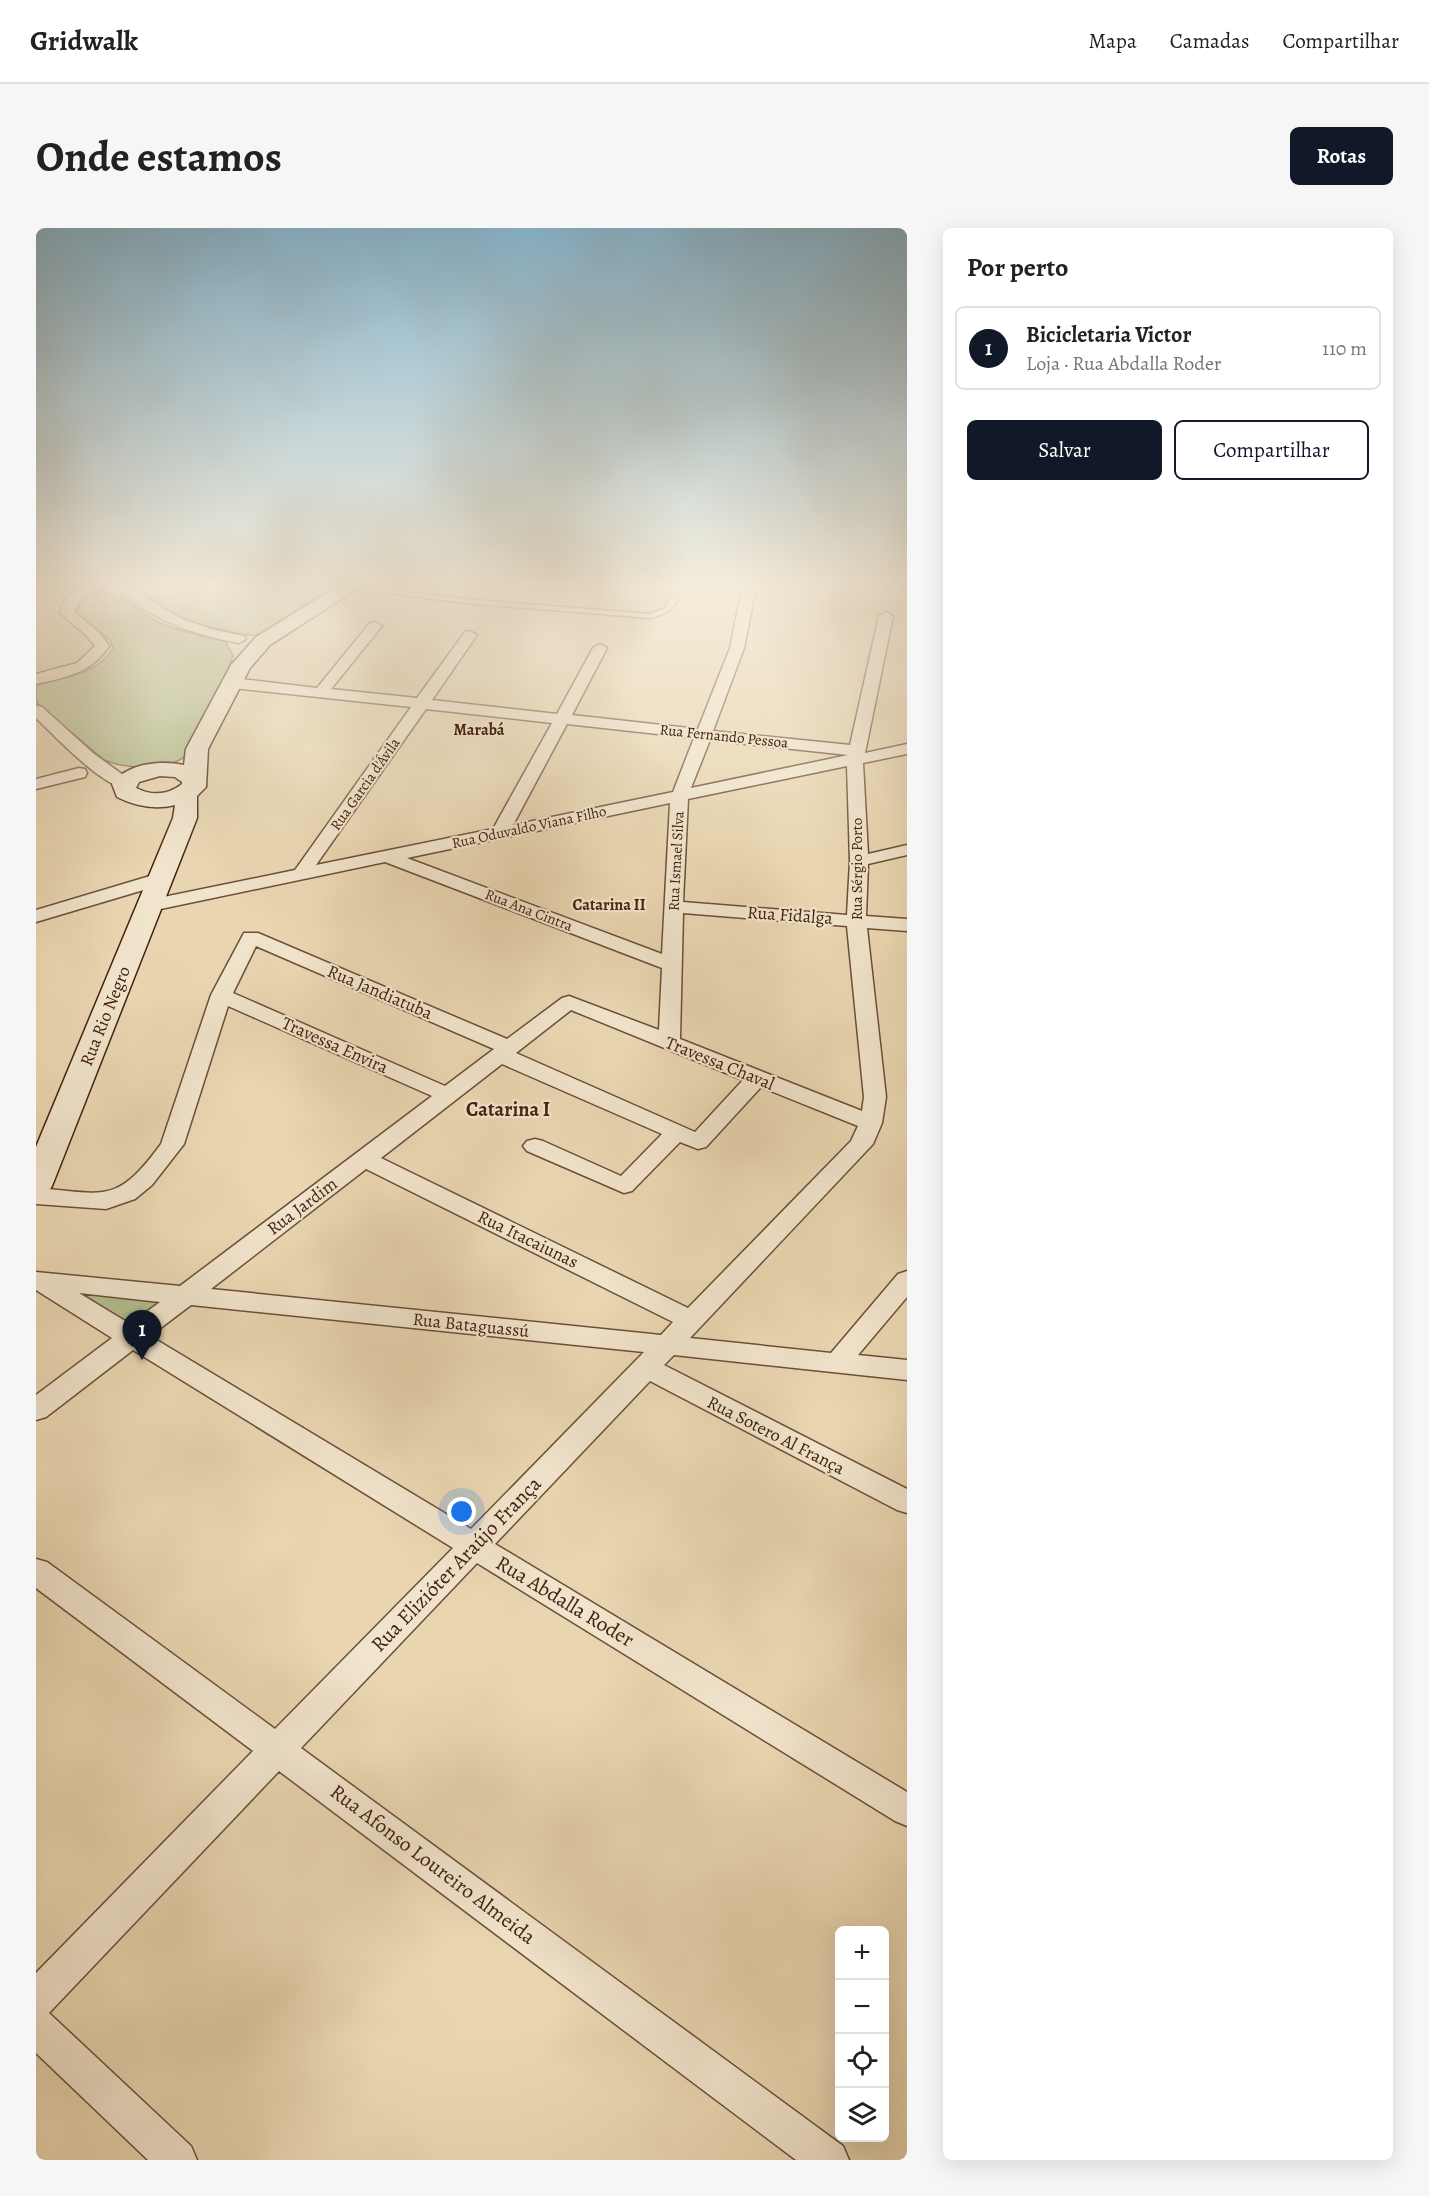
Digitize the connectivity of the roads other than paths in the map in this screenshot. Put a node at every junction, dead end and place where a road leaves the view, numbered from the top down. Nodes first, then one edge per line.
1 (63, 673) edge
2 (236, 673) edge
3 (287, 673) edge
4 (336, 673) edge
5 (443, 673) edge
6 (587, 673) edge
7 (727, 673) edge
8 (874, 673) edge
9 (36, 680) edge
10 (321, 692) junction
11 (422, 703) junction
12 (36, 710) edge
13 (562, 719) junction
14 (704, 734) junction
15 (907, 748) edge
16 (197, 749) junction
17 (856, 755) junction
18 (87, 757) junction
19 (152, 770) junction
20 (79, 773) dead end
21 (36, 784) edge
22 (189, 786) junction
23 (130, 791) junction
24 (680, 796) junction
25 (500, 833) junction
26 (172, 845) junction
27 (907, 850) edge
28 (386, 856) junction
29 (859, 861) junction
30 (301, 874) junction
31 (155, 892) junction
32 (674, 908) junction
33 (36, 916) edge
34 (856, 920) junction
35 (907, 925) edge
36 (672, 965) junction
37 (222, 995) junction
38 (569, 1002) joint
39 (249, 1008) junction
40 (206, 1039) junction
41 (669, 1042) junction
42 (505, 1051) junction
43 (756, 1079) junction
44 (448, 1095) junction
45 (871, 1123) junction
46 (676, 1133) junction
47 (44, 1140) edge
48 (535, 1146) dead end
49 (364, 1159) junction
50 (36, 1186) edge
51 (36, 1196) edge
52 (37, 1280) edge
53 (907, 1280) edge
54 (186, 1296) junction
55 (691, 1320) junction
56 (132, 1337) junction
57 (667, 1346) junction
58 (837, 1363) junction
59 (646, 1367) junction
60 (907, 1370) edge
61 (36, 1410) edge
62 (907, 1502) edge
63 (474, 1545) junction
64 (36, 1570) edge
65 (278, 1749) junction
66 (907, 1810) edge
67 (36, 2000) edge
68 (36, 2027) edge
69 (177, 2160) edge
70 (829, 2160) edge

1 - 9 street
2 - 16 main road, Rua Rio Negro
3 - 10 street, Rua Fernando Pessoa
4 - 10 street
5 - 11 street, Rua Garcia d'Ávila
6 - 13 street
7 - 14 street, Rua Ismael Silva
8 - 17 street, Rua Sérgio Porto
10 - 11 street, Rua Fernando Pessoa
11 - 13 street, Rua Fernando Pessoa
11 - 30 street, Rua Garcia d'Ávila
12 - 18 street
13 - 14 street, Rua Fernando Pessoa
13 - 25 street
14 - 17 street, Rua Fernando Pessoa
14 - 24 street, Rua Ismael Silva
15 - 17 street, Rua Oduvaldo Viana Filho
16 - 19 main road, Rua Rio Negro
16 - 22 main road, Rua Rio Negro
17 - 24 street, Rua Oduvaldo Viana Filho
17 - 29 street, Rua Sérgio Porto
18 - 19 street
18 - 23 street
19 - 22 main road
19 - 23 main road, Rua Rio Negro
20 - 21 street
22 - 23 main road
22 - 26 main road, Rua Rio Negro
23 - 26 main road
24 - 25 street, Rua Oduvaldo Viana Filho
24 - 32 street, Rua Ismael Silva
25 - 28 street, Rua Oduvaldo Viana Filho
26 - 31 main road, Rua Rio Negro
27 - 29 street
28 - 30 street, Rua Oduvaldo Viana Filho
28 - 36 street, Rua Ana Cintra
29 - 34 street, Rua Sérgio Porto
30 - 31 street, Rua Oduvaldo Viana Filho
31 - 33 street, Rua Oduvaldo Viana Filho
31 - 47 main road, Rua Rio Negro
32 - 34 street, Rua Fidalga
32 - 36 street, Rua Ismael Silva
34 - 35 street, Rua Fidalga
34 - 45 street, Rua Sérgio Porto
36 - 41 street, Rua Ismael Silva
37 - 39 street, Travessa Envira
37 - 40 street
37 - 42 street, Rua Jandiatuba
38 - 41 street, Travessa Chaval
38 - 42 street, Rua Jardim
39 - 40 street
39 - 44 street, Travessa Envira
40 - 51 street
41 - 43 street, Travessa Chaval
42 - 44 street, Rua Jardim
42 - 46 street, Rua Jandiatuba
43 - 45 street, Travessa Chaval
43 - 46 street, Rua Jandiatuba
44 - 49 street, Rua Jardim
45 - 55 street, Rua Elizióter Araújo França
46 - 48 street
47 - 50 main road, Rua Rio Negro
49 - 54 street, Rua Jardim
49 - 55 street, Rua Itacaiunas
52 - 54 street, Rua Bataguassú
52 - 56 street, Rua Abdalla Roder
53 - 58 street
54 - 56 street, Rua Jardim
54 - 57 street, Rua Bataguassú
55 - 57 street, Rua Elizióter Araújo França
56 - 61 street, Rua Jardim
56 - 63 street, Rua Abdalla Roder
57 - 58 street, Rua Bataguassú
57 - 59 street, Rua Elizióter Araújo França
58 - 60 street, Rua Bataguassú
59 - 62 street, Rua Sotero Al França
59 - 63 street, Rua Elizióter Araújo França
63 - 65 street, Rua Elizióter Araújo França
63 - 66 street, Rua Abdalla Roder
64 - 65 street, Rua Afonso Loureiro Almeida
65 - 67 street, Rua Elizióter Araújo França
65 - 70 street, Rua Afonso Loureiro Almeida
68 - 69 street

